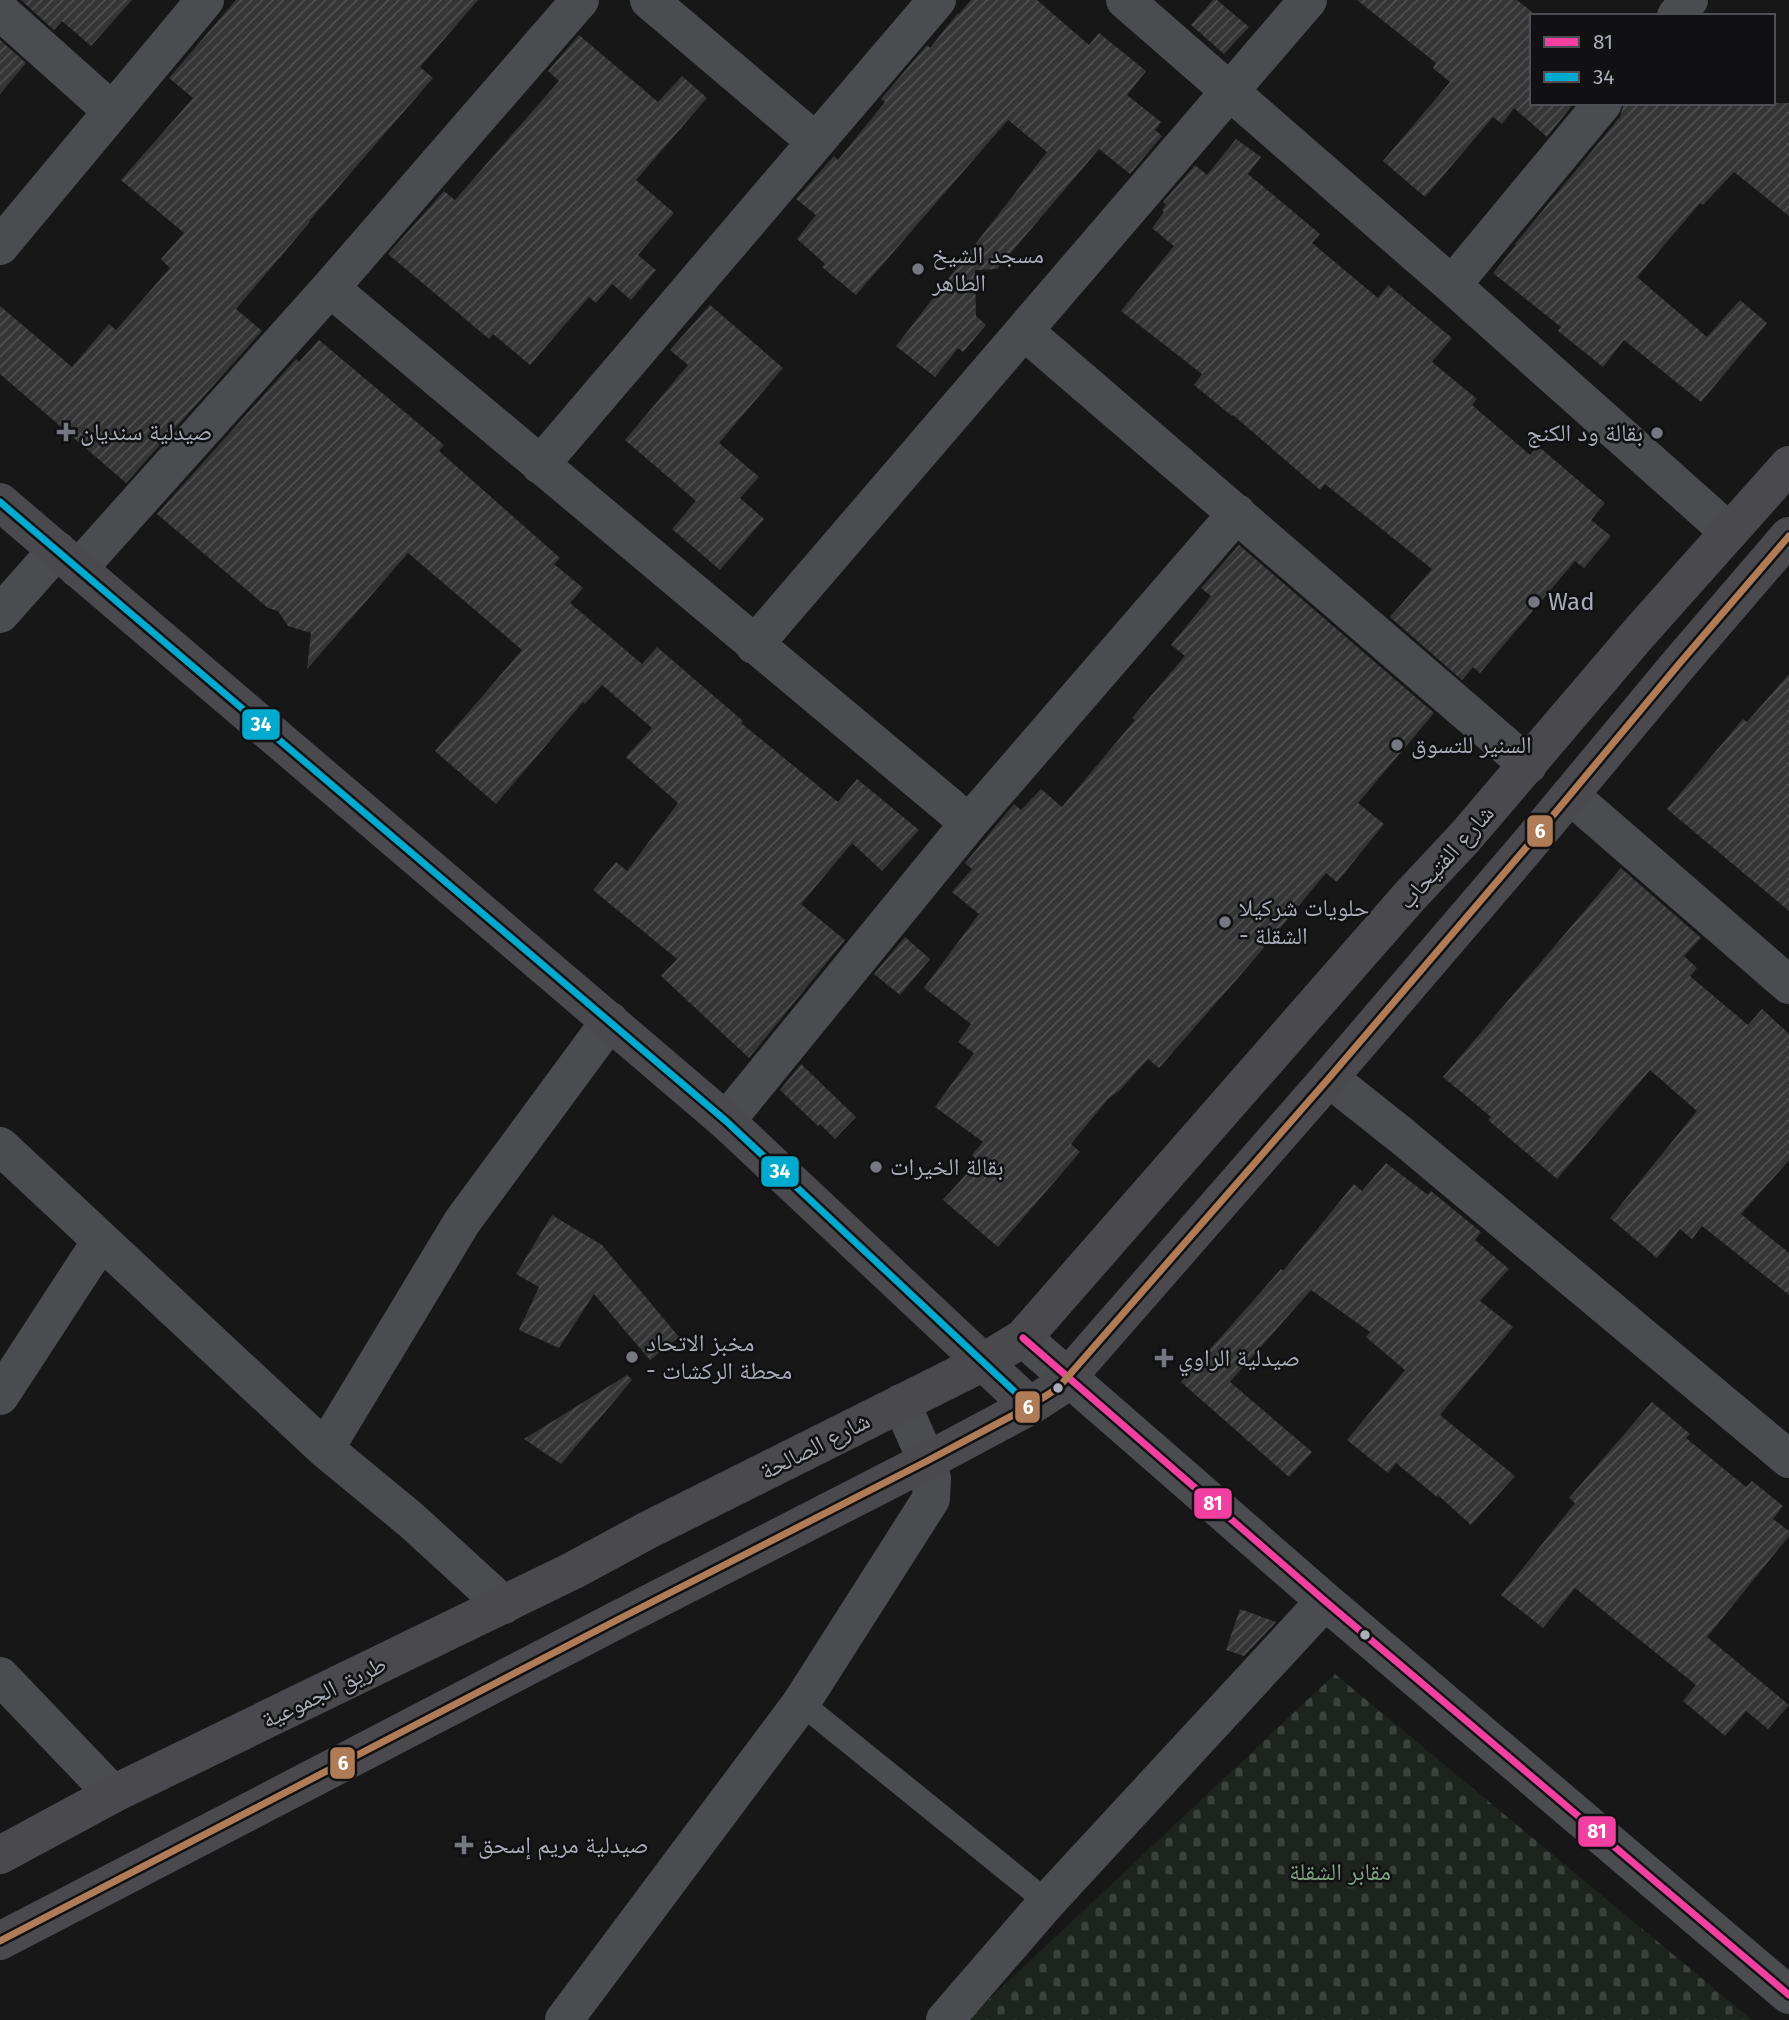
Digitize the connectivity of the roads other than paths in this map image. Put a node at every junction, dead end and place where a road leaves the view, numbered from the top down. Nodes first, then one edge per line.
1 (205, 0) edge
2 (580, 0) edge
3 (649, 0) edge
4 (937, 0) edge
5 (1125, 0) edge
6 (1308, 0) edge
7 (0, 11) edge
8 (1229, 92) junction
9 (1601, 105) edge
10 (112, 111) junction
11 (816, 142) junction
12 (0, 246) edge
13 (1452, 285) junction
14 (330, 288) junction
15 (1024, 331) junction
16 (540, 465) junction
17 (1789, 465) edge
18 (0, 502) edge
19 (1237, 513) junction
20 (1729, 532) junction
21 (1789, 536) edge
22 (67, 559) junction
23 (0, 614) edge
24 (754, 645) junction
25 (1528, 765) junction
26 (1570, 795) junction
27 (969, 824) junction
28 (1789, 985) edge
29 (610, 1021) junction
30 (1329, 1078) junction
31 (726, 1121) junction
32 (0, 1146) edge
33 (101, 1241) junction
34 (1023, 1338) junction
35 (982, 1363) junction
36 (1068, 1378) junction
37 (0, 1396) edge
38 (901, 1403) junction
39 (1030, 1406) junction
40 (326, 1449) junction
41 (1789, 1460) edge
42 (928, 1461) junction
43 (648, 1530) joint
44 (1325, 1601) junction
45 (504, 1605) junction
46 (0, 1676) edge
47 (801, 1703) junction
48 (113, 1794) junction
49 (0, 1855) edge
50 (1047, 1902) junction
51 (0, 1941) edge
52 (1789, 1996) edge
53 (564, 2020) edge
54 (944, 2020) edge

1 - 10 street
2 - 14 street
3 - 11 street
4 - 11 street
5 - 8 street
6 - 8 street
7 - 10 street
8 - 13 street
8 - 15 street
9 - 13 street
10 - 12 street
11 - 16 street
13 - 20 street
14 - 16 street
14 - 22 street
15 - 19 street
15 - 24 street
16 - 24 street
17 - 20 main road, شارع الفتيحاب
18 - 22 main road
19 - 25 street
19 - 27 street
20 - 25 main road, شارع الفتيحاب
21 - 26 main road
22 - 23 street
22 - 29 main road
24 - 27 street
25 - 34 main road, شارع الفتيحاب
26 - 28 street
26 - 30 main road
27 - 31 street
29 - 31 main road
29 - 40 street
30 - 36 main road
30 - 41 street
31 - 35 main road
32 - 33 street
33 - 37 street
33 - 40 street
34 - 35 main road, شارع الفتيحاب
34 - 36 street
35 - 38 main road, شارع الصالحة
35 - 39 main road
36 - 39 main road
36 - 44 street
38 - 42 street
38 - 43 main road, شارع الصالحة
39 - 42 main road
40 - 45 street
42 - 47 street
42 - 51 main road
43 - 45 main road, طريق الجموعية
44 - 50 street
44 - 52 street
45 - 48 main road, طريق الجموعية
46 - 48 street
47 - 50 lane
47 - 53 street
48 - 49 main road, طريق الجموعية
50 - 54 street

